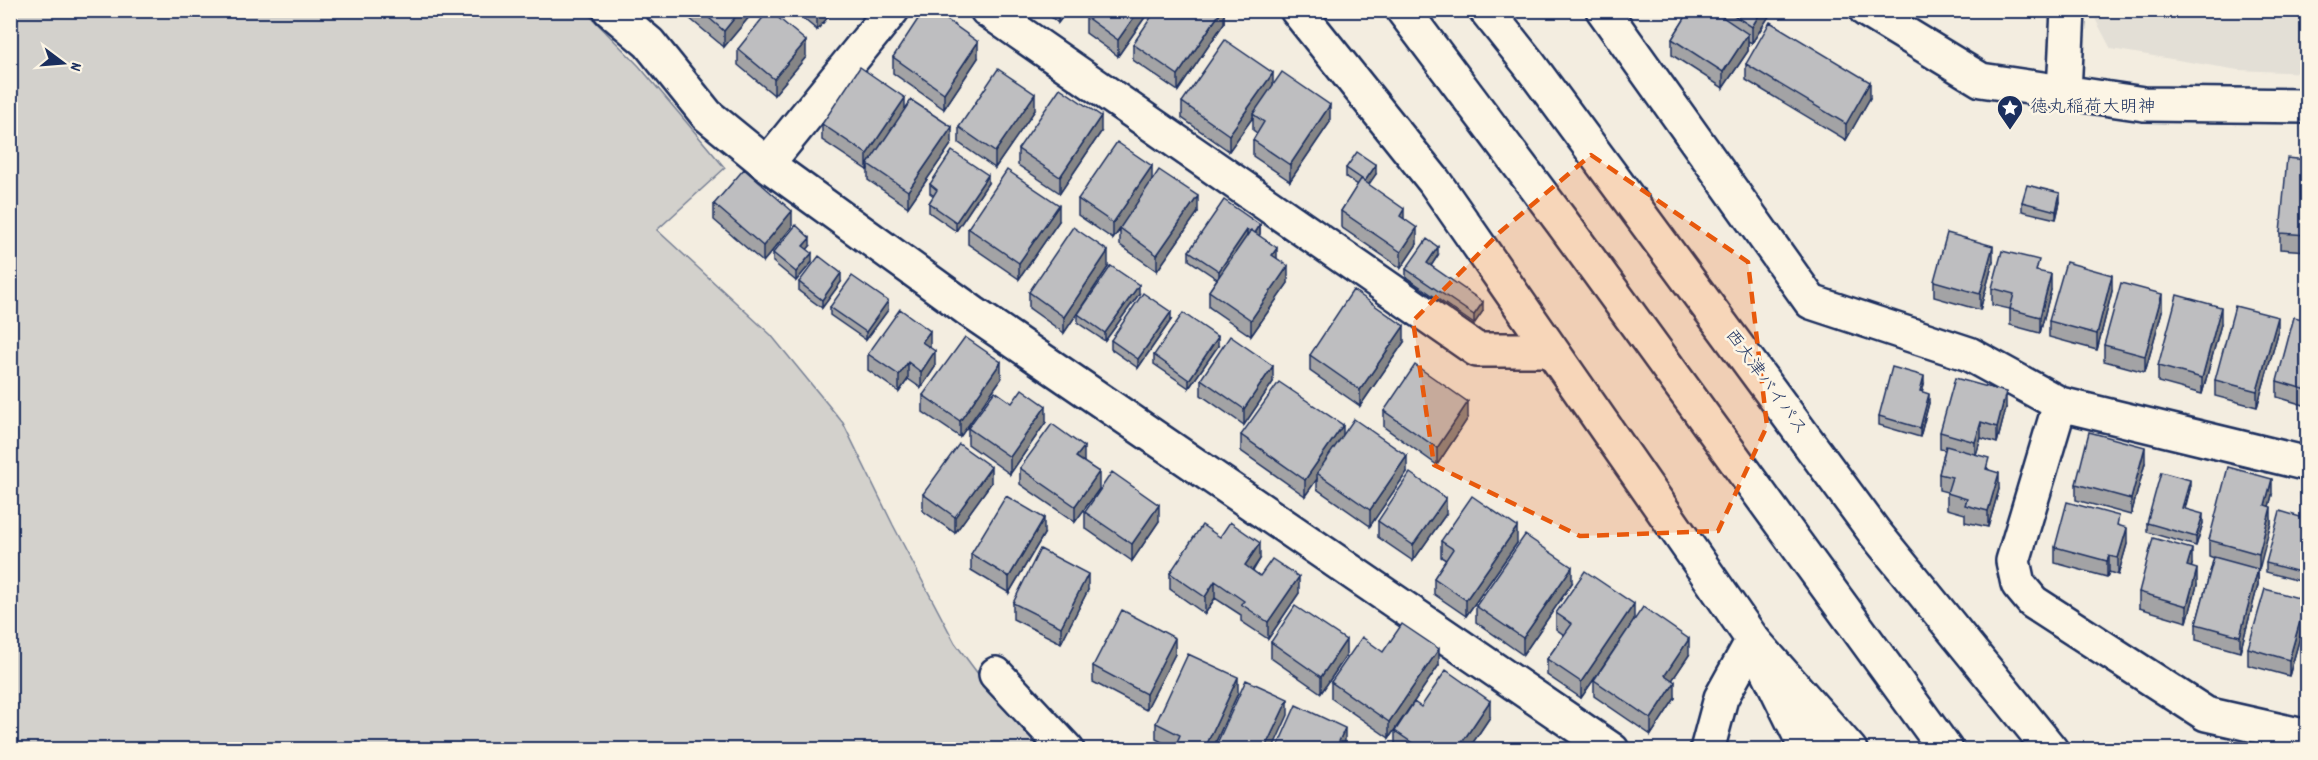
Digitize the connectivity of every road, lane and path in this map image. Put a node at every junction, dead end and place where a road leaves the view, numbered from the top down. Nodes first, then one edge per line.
1 (610, 10) edge
2 (892, 10) edge
3 (987, 10) edge
4 (1297, 10) edge
5 (1403, 10) edge
6 (1486, 10) edge
7 (1603, 10) edge
8 (1866, 10) edge
9 (2068, 10) edge
10 (2064, 92) junction
11 (2307, 106) edge
12 (767, 164) junction
13 (1551, 350) junction
14 (2060, 404) junction
15 (2307, 464) edge
16 (1753, 640) junction
17 (996, 674) dead end
18 (2307, 737) edge
19 (1067, 750) edge
20 (1612, 750) edge
21 (1707, 750) edge
22 (1806, 750) edge
23 (1850, 750) edge
24 (1946, 750) edge
25 (2052, 750) edge

1 - 12 main road
2 - 12 main road
3 - 13 main road
4 - 13 main road
5 - 24 main road
6 - 25 main road, 西大津バイパス
7 - 14 main road
8 - 10 main road
9 - 10 main road
10 - 11 main road
12 - 20 main road
13 - 16 main road
14 - 15 main road
14 - 18 main road
16 - 21 main road
16 - 22 main road
16 - 23 main road
17 - 19 main road

